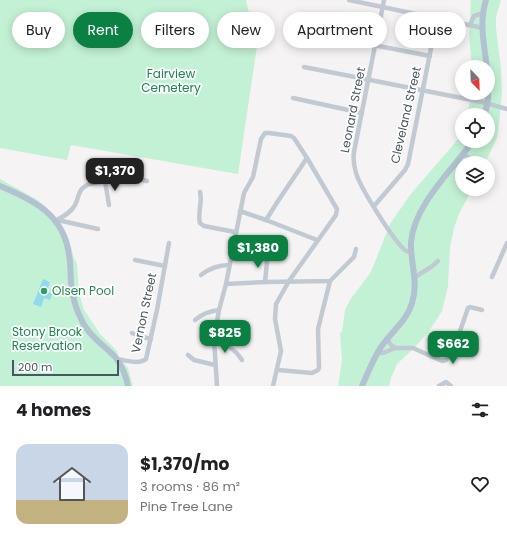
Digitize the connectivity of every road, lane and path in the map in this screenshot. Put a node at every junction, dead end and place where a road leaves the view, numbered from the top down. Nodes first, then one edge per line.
1 (350, 0) edge
2 (384, 0) edge
3 (486, 0) edge
4 (383, 7) junction
5 (382, 12) edge
6 (408, 12) edge
7 (483, 13) junction
8 (466, 24) edge
9 (470, 25) junction
10 (483, 28) junction
11 (387, 47) edge
12 (375, 48) edge
13 (431, 48) edge
14 (430, 56) junction
15 (486, 60) edge
16 (304, 66) dead end
17 (369, 79) junction
18 (423, 90) junction
19 (293, 98) dead end
20 (488, 103) junction
21 (487, 108) edge
22 (507, 109) edge
23 (362, 114) junction
24 (467, 148) edge
25 (463, 153) junction
26 (466, 156) edge
27 (307, 158) junction
28 (105, 181) junction
29 (147, 181) dead end
30 (0, 186) edge
31 (200, 192) dead end
32 (109, 205) dead end
33 (374, 206) junction
34 (240, 211) junction
35 (266, 220) junction
36 (54, 221) junction
37 (98, 229) dead end
38 (235, 232) junction
39 (317, 240) junction
40 (170, 243) dead end
41 (507, 243) edge
42 (356, 249) dead end
43 (412, 252) junction
44 (265, 255) dead end
45 (135, 260) dead end
46 (438, 261) dead end
47 (229, 265) junction
48 (165, 266) junction
49 (202, 275) dead end
50 (415, 277) junction
51 (492, 277) dead end
52 (330, 281) junction
53 (265, 282) junction
54 (289, 282) junction
55 (226, 284) junction
56 (219, 310) junction
57 (482, 310) dead end
58 (195, 320) dead end
59 (132, 333) dead end
60 (151, 339) junction
61 (214, 339) junction
62 (387, 339) junction
63 (395, 348) junction
64 (377, 353) junction
65 (188, 355) dead end
66 (117, 359) junction
67 (242, 360) dead end
68 (215, 365) junction
69 (278, 370) junction
70 (128, 386) edge
71 (217, 386) edge
72 (273, 386) edge
73 (362, 386) edge
74 (439, 386) edge
75 (451, 386) edge

1 - 4 street
2 - 4 street, Leonard Street
3 - 7 main road
4 - 5 street, Leonard Street
4 - 6 street
7 - 9 street
7 - 10 main road
8 - 9 street
9 - 10 street
10 - 15 main road
11 - 14 street
12 - 17 street, Leonard Street
13 - 14 street, Cleveland Street
14 - 18 street, Cleveland Street
16 - 17 street
17 - 18 street
17 - 23 street, Leonard Street
18 - 20 street
18 - 33 street, Cleveland Street
19 - 23 street
20 - 21 main road
20 - 22 street
23 - 33 street, Leonard Street
24 - 25 main road
25 - 26 street
25 - 43 main road
27 - 34 street
27 - 35 street
27 - 39 street
28 - 29 street
28 - 32 street
28 - 36 street
30 - 36 main road
31 - 38 street
33 - 43 street, Leonard Street
34 - 35 street
34 - 38 street
35 - 39 street
36 - 37 street
36 - 66 main road
38 - 47 street
39 - 54 street
40 - 48 street, Vernon Street
41 - 51 street
42 - 52 street
43 - 50 main road
44 - 53 street
45 - 48 street
46 - 50 street
47 - 49 street
47 - 55 street
48 - 60 street, Vernon Street
50 - 62 main road
52 - 54 street
52 - 69 street
53 - 54 street
53 - 55 street
54 - 69 street
55 - 56 street
56 - 58 street
56 - 61 street
57 - 63 street
59 - 60 street
60 - 66 street, Vernon Street
61 - 67 street
61 - 68 street
62 - 63 street
62 - 64 main road
63 - 64 street
64 - 73 main road
65 - 68 street
66 - 70 main road
68 - 71 street
69 - 72 street
74 - 75 street

